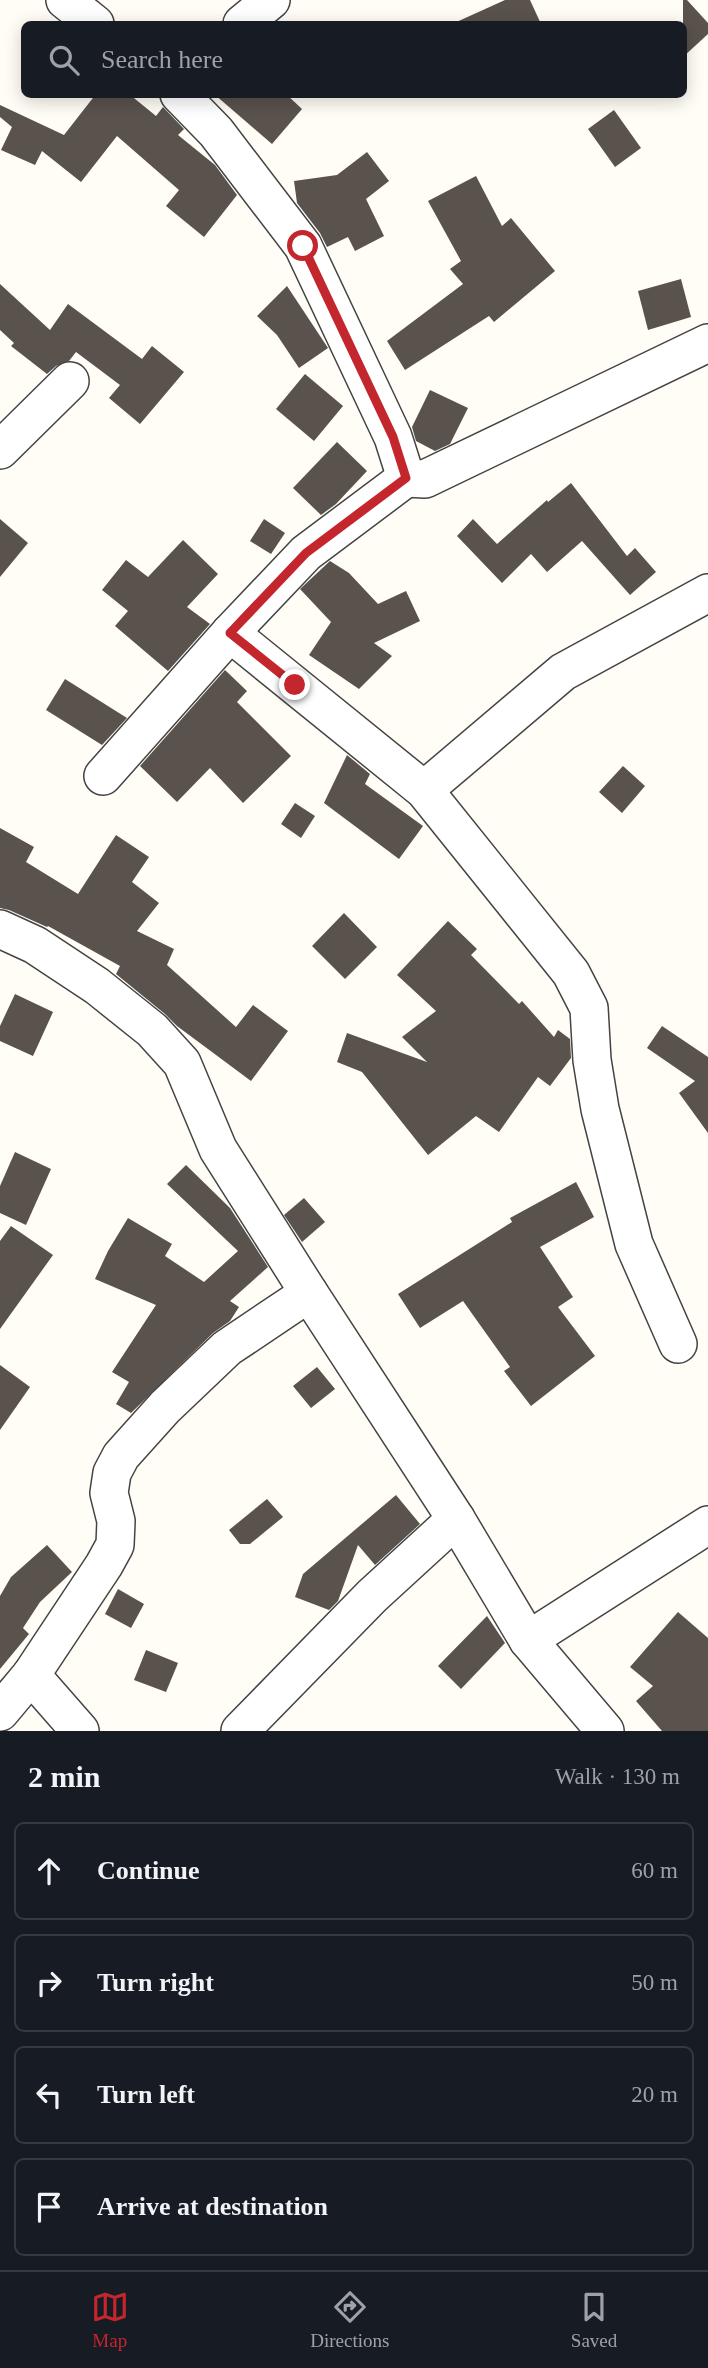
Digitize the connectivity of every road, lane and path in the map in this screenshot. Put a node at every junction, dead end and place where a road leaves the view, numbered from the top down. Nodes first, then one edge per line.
1 (65, 0) edge
2 (271, 0) edge
3 (91, 21) edge
4 (246, 21) edge
5 (183, 98) edge
6 (708, 343) edge
7 (70, 381) dead end
8 (0, 450) edge
9 (406, 478) junction
10 (708, 593) edge
11 (230, 633) junction
12 (103, 776) dead end
13 (424, 790) junction
14 (0, 929) edge
15 (309, 1293) junction
16 (678, 1344) dead end
17 (456, 1519) junction
18 (708, 1525) edge
19 (528, 1640) junction
20 (31, 1675) junction
21 (0, 1712) edge
22 (595, 1727) edge
23 (80, 1731) edge
24 (240, 1731) edge

1 - 3 street
2 - 4 street
5 - 9 street
6 - 9 street
7 - 8 street
9 - 11 street
10 - 13 street
11 - 12 street
11 - 13 street
13 - 16 street
14 - 15 street
15 - 17 street
15 - 20 street
17 - 19 street
17 - 24 street
18 - 19 street
19 - 22 street
20 - 21 street
20 - 23 street

